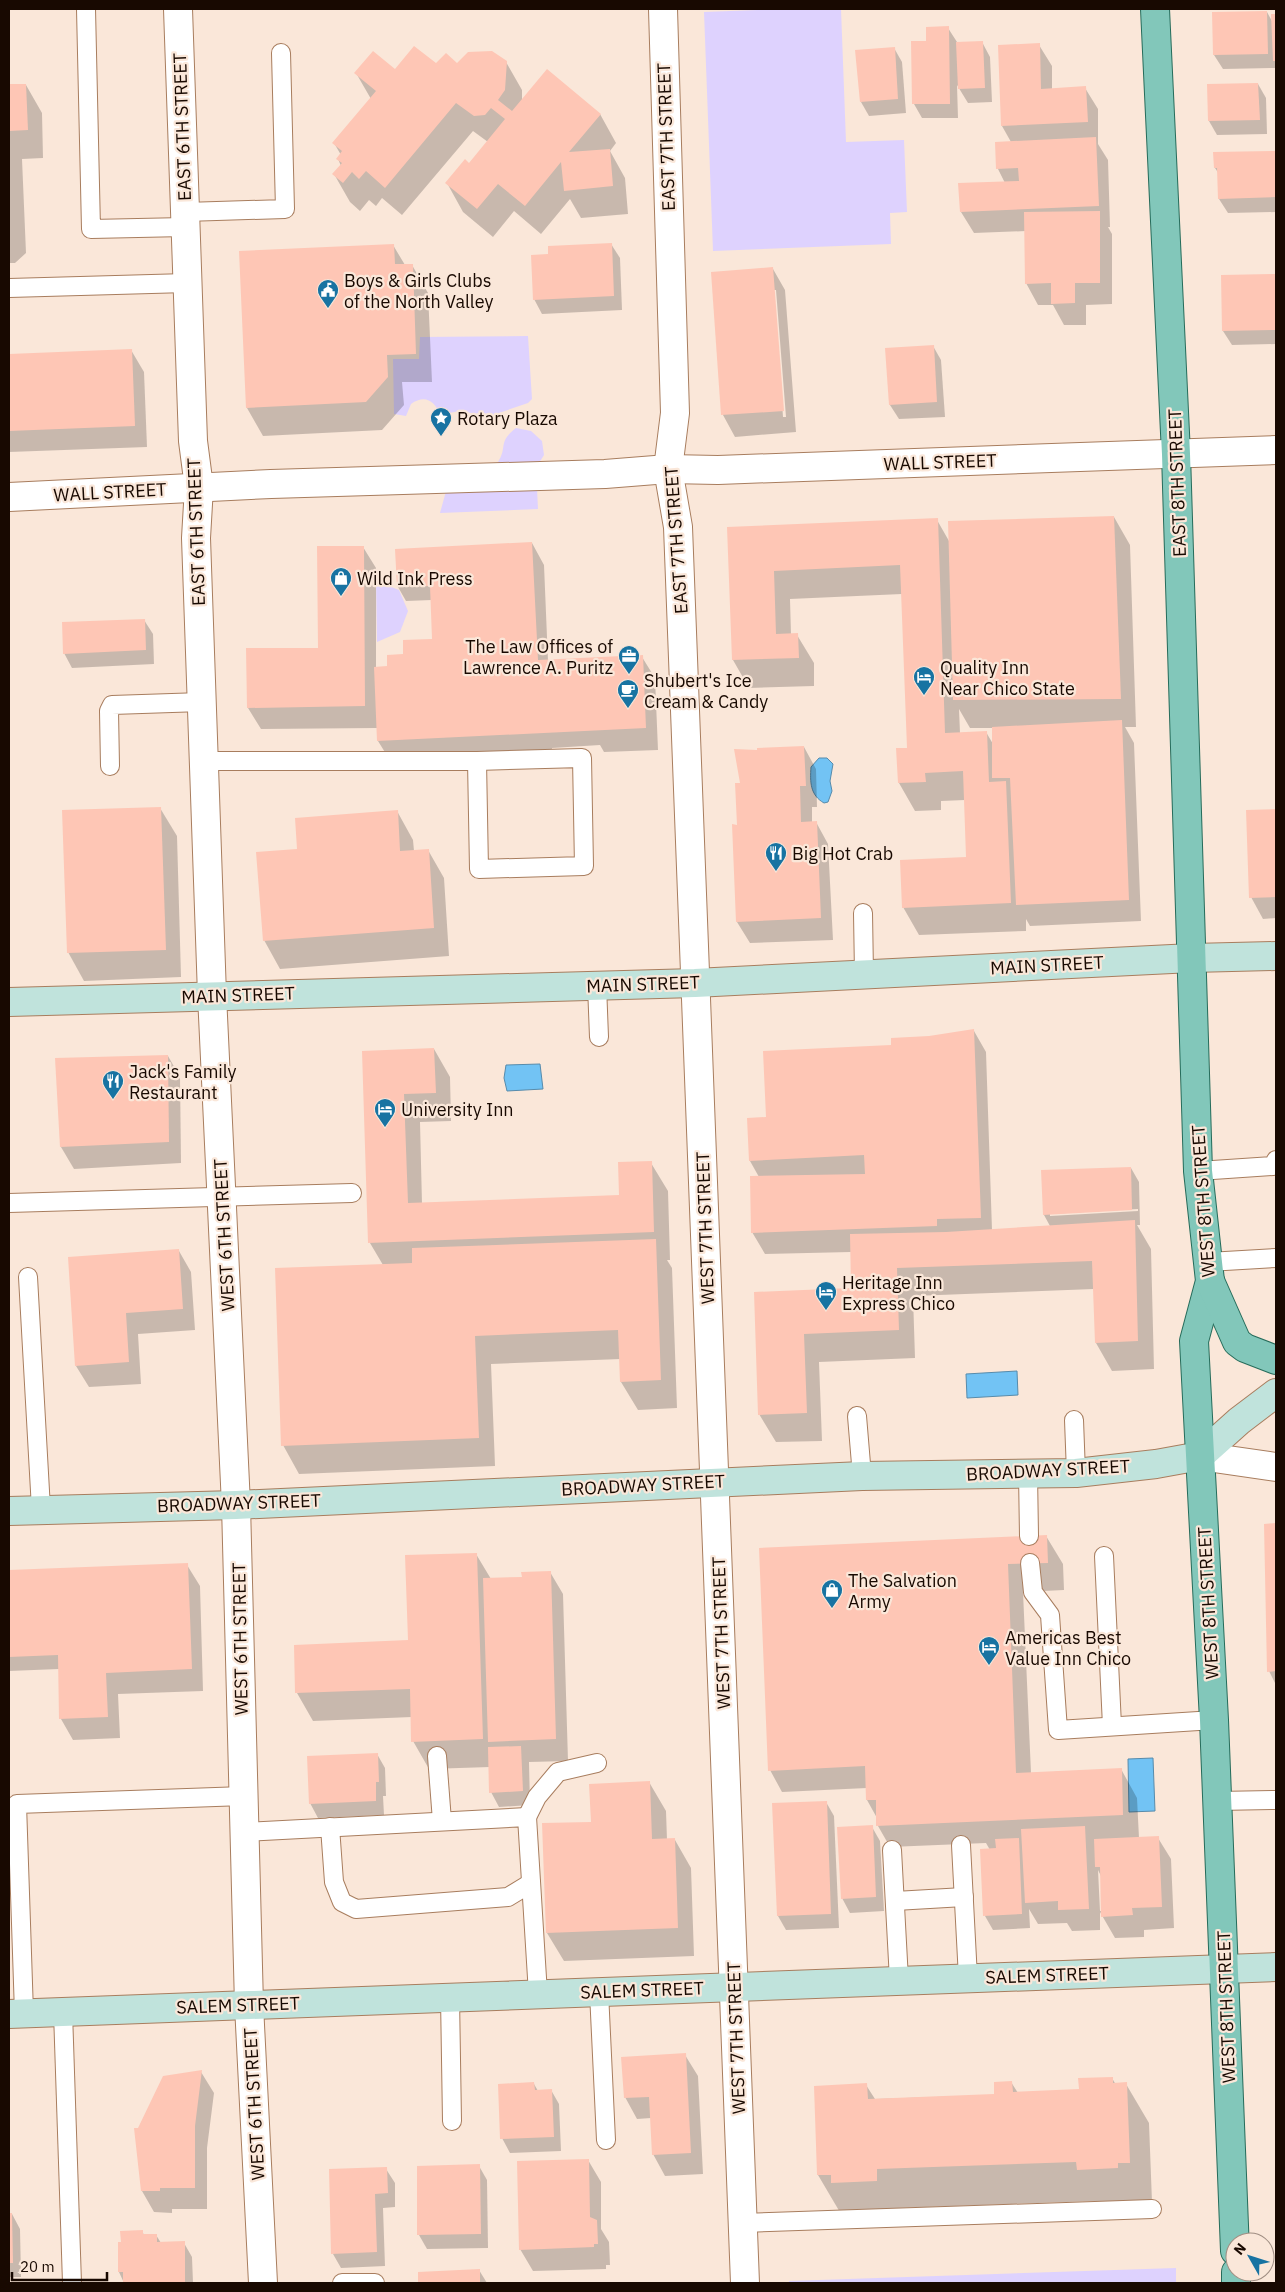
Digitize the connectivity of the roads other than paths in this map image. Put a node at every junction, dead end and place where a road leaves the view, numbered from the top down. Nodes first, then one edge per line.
1 (86, 9) edge
2 (178, 9) edge
3 (662, 9) edge
4 (1155, 9) edge
5 (281, 53) dead end
6 (185, 220) junction
7 (188, 283) junction
8 (9, 288) edge
9 (1276, 450) edge
10 (1176, 454) junction
11 (668, 469) junction
12 (199, 487) junction
13 (9, 497) edge
14 (202, 702) junction
15 (204, 761) junction
16 (477, 761) junction
17 (110, 766) dead end
18 (863, 913) dead end
19 (1276, 956) edge
20 (1192, 958) junction
21 (864, 974) junction
22 (695, 982) junction
23 (597, 985) junction
24 (212, 995) junction
25 (9, 1002) edge
26 (599, 1037) dead end
27 (1276, 1160) edge
28 (1198, 1171) junction
29 (352, 1193) dead end
30 (222, 1197) junction
31 (9, 1203) edge
32 (1276, 1258) edge
33 (1209, 1272) junction
34 (28, 1277) dead end
35 (1276, 1360) edge
36 (1276, 1393) edge
37 (856, 1416) dead end
38 (1074, 1420) dead end
39 (1200, 1456) junction
40 (1276, 1467) edge
41 (1028, 1473) junction
42 (1076, 1473) junction
43 (862, 1476) junction
44 (716, 1482) junction
45 (236, 1505) junction
46 (41, 1509) junction
47 (9, 1511) edge
48 (1029, 1536) dead end
49 (1104, 1556) dead end
50 (1030, 1564) dead end
51 (1214, 1720) junction
52 (1112, 1726) junction
53 (437, 1756) dead end
54 (597, 1763) dead end
55 (244, 1796) junction
56 (1276, 1800) edge
57 (1217, 1801) junction
58 (527, 1816) junction
59 (442, 1821) junction
60 (330, 1827) junction
61 (245, 1832) junction
62 (961, 1845) dead end
63 (892, 1850) dead end
64 (531, 1883) junction
65 (964, 1897) junction
66 (895, 1901) junction
67 (1276, 1967) edge
68 (1225, 1968) junction
69 (968, 1978) junction
70 (899, 1980) junction
71 (734, 1986) junction
72 (599, 1992) junction
73 (538, 1994) junction
74 (450, 1998) junction
75 (249, 2005) junction
76 (62, 2012) junction
77 (17, 2014) edge
78 (452, 2121) dead end
79 (606, 2140) dead end
80 (1152, 2209) dead end
81 (743, 2223) junction
82 (1234, 2232) edge
83 (72, 2283) edge
84 (263, 2283) edge
85 (342, 2283) edge
86 (375, 2283) edge
87 (745, 2283) edge

1 - 6 lane
2 - 6 street, EAST 6TH STREET
3 - 11 street, EAST 7TH STREET
4 - 10 main road, EAST 8TH STREET
5 - 6 lane
6 - 7 street, EAST 6TH STREET
7 - 8 lane
7 - 12 street, EAST 6TH STREET
9 - 10 street, WALL STREET
10 - 11 street, WALL STREET
10 - 20 main road, EAST 8TH STREET
11 - 12 street, WALL STREET
11 - 22 street, EAST 7TH STREET
12 - 13 street, WALL STREET
12 - 14 street, EAST 6TH STREET
14 - 15 street, EAST 6TH STREET
14 - 17 lane
15 - 16 lane
15 - 24 street, EAST 6TH STREET
16 - 16 lane
18 - 21 lane
19 - 20 main road, MAIN STREET
20 - 21 main road, MAIN STREET
20 - 28 main road, WEST 8TH STREET
21 - 22 main road, MAIN STREET
22 - 23 main road, MAIN STREET
22 - 44 street, WEST 7TH STREET
23 - 24 main road, MAIN STREET
23 - 26 lane
24 - 25 main road, MAIN STREET
24 - 30 street, WEST 6TH STREET
27 - 28 lane
28 - 33 main road, WEST 8TH STREET
29 - 30 lane
30 - 31 lane
30 - 45 street, WEST 6TH STREET
32 - 33 lane
33 - 35 main road
33 - 39 main road, WEST 8TH STREET
34 - 46 lane
36 - 39 main road
37 - 43 lane
38 - 42 lane
39 - 40 street, BROADWAY STREET
39 - 42 main road, BROADWAY STREET
39 - 51 main road, WEST 8TH STREET
41 - 42 main road, BROADWAY STREET
41 - 43 main road, BROADWAY STREET
41 - 48 lane
43 - 44 main road, BROADWAY STREET
44 - 45 main road, BROADWAY STREET
44 - 71 street, WEST 7TH STREET
45 - 46 main road, BROADWAY STREET
45 - 55 street, WEST 6TH STREET
46 - 47 main road, BROADWAY STREET
49 - 52 lane
50 - 52 lane
51 - 52 lane
51 - 57 main road, WEST 8TH STREET
53 - 59 lane
54 - 58 lane
55 - 61 street, WEST 6TH STREET
55 - 77 lane
56 - 57 lane
57 - 68 main road, WEST 8TH STREET
58 - 59 lane
58 - 64 lane
59 - 60 lane
60 - 61 lane
60 - 64 lane
61 - 75 street, WEST 6TH STREET
62 - 65 lane
63 - 66 lane
64 - 73 lane
65 - 66 lane
65 - 69 lane
66 - 70 lane
67 - 68 main road, SALEM STREET
68 - 69 main road, SALEM STREET
68 - 82 main road, WEST 8TH STREET
69 - 70 main road, SALEM STREET
70 - 71 main road, SALEM STREET
71 - 72 main road, SALEM STREET
71 - 81 street, WEST 7TH STREET
72 - 73 main road, SALEM STREET
72 - 79 lane
73 - 74 main road, SALEM STREET
74 - 75 main road, SALEM STREET
74 - 78 lane
75 - 76 main road, SALEM STREET
75 - 84 street, WEST 6TH STREET
76 - 77 main road, SALEM STREET
76 - 83 lane
80 - 81 lane
81 - 87 street, WEST 7TH STREET
85 - 86 lane

